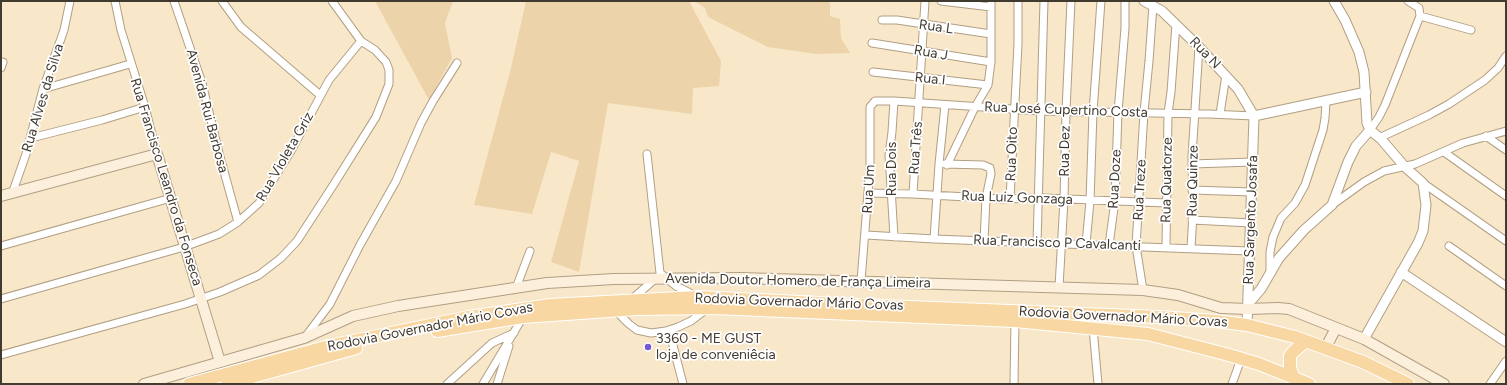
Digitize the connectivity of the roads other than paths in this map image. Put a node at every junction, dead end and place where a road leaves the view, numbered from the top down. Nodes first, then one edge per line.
1 (70, 1) edge
2 (114, 1) edge
3 (174, 1) edge
4 (222, 1) edge
5 (332, 1) edge
6 (925, 1) edge
7 (941, 1) edge
8 (1018, 1) edge
9 (1044, 1) edge
10 (1070, 1) edge
11 (1101, 1) edge
12 (1125, 1) edge
13 (1334, 1) edge
14 (1408, 1) edge
15 (1148, 3) edge
16 (991, 4) edge
17 (1420, 16) junction
18 (882, 20) dead end
19 (1176, 24) junction
20 (924, 26) junction
21 (1471, 30) dead end
22 (990, 34) junction
23 (361, 41) junction
24 (872, 42) dead end
25 (1199, 47) junction
26 (922, 51) junction
27 (1506, 56) edge
28 (991, 62) junction
29 (457, 63) dead end
30 (130, 64) junction
31 (873, 72) dead end
32 (1226, 75) junction
33 (920, 78) junction
34 (988, 85) junction
35 (43, 89) junction
36 (1366, 92) junction
37 (320, 95) junction
38 (878, 100) joint
39 (894, 101) junction
40 (1326, 101) junction
41 (918, 103) junction
42 (945, 105) junction
43 (975, 106) junction
44 (145, 107) junction
45 (1014, 110) junction
46 (1041, 111) junction
47 (1066, 111) junction
48 (1093, 112) junction
49 (1118, 112) junction
50 (1144, 112) junction
51 (1168, 113) junction
52 (1195, 114) junction
53 (1220, 114) junction
54 (1254, 116) junction
55 (1370, 130) junction
56 (1506, 131) edge
57 (1486, 136) junction
58 (31, 138) junction
59 (1379, 138) junction
60 (1506, 150) edge
61 (1444, 152) junction
62 (157, 154) junction
63 (647, 154) dead end
64 (1253, 162) junction
65 (939, 164) junction
66 (947, 164) junction
67 (1192, 164) junction
68 (1405, 167) junction
69 (1423, 183) junction
70 (1192, 190) junction
71 (1252, 192) junction
72 (869, 193) junction
73 (891, 193) junction
74 (12, 194) junction
75 (913, 194) junction
76 (937, 195) junction
77 (1, 196) edge
78 (1506, 196) edge
79 (171, 198) junction
80 (986, 198) junction
81 (1037, 199) junction
82 (1010, 200) junction
83 (1064, 200) junction
84 (1090, 201) junction
85 (1115, 201) junction
86 (1140, 202) junction
87 (1166, 203) junction
88 (1332, 205) junction
89 (1192, 220) junction
90 (238, 222) junction
91 (1251, 223) junction
92 (866, 235) junction
93 (894, 237) junction
94 (934, 239) junction
95 (1506, 240) edge
96 (984, 241) junction
97 (1037, 243) junction
98 (1062, 244) junction
99 (1086, 244) junction
100 (1109, 245) junction
101 (1, 246) edge
102 (184, 246) junction
103 (1136, 246) junction
104 (1449, 246) dead end
105 (1166, 247) junction
106 (1191, 248) junction
107 (530, 251) dead end
108 (1249, 251) junction
109 (1401, 272) junction
110 (1270, 273) junction
111 (660, 277) junction
112 (861, 281) junction
113 (1506, 286) edge
114 (1059, 287) junction
115 (516, 288) junction
116 (1143, 290) junction
117 (698, 296) junction
118 (201, 298) junction
119 (1, 299) edge
120 (631, 301) junction
121 (1248, 306) junction
122 (708, 308) junction
123 (615, 310) junction
124 (523, 317) junction
125 (1015, 321) junction
126 (1247, 325) junction
127 (1093, 328) junction
128 (1336, 328) junction
129 (669, 330) junction
130 (514, 333) junction
131 (304, 338) junction
132 (1364, 339) junction
133 (1306, 341) junction
134 (1506, 342) edge
135 (1326, 347) junction
136 (1, 355) edge
137 (1241, 359) junction
138 (220, 362) junction
139 (1506, 362) edge
140 (1293, 377) junction
141 (144, 384) edge
142 (189, 384) edge
143 (226, 384) edge
144 (447, 384) edge
145 (483, 384) edge
146 (497, 384) edge
147 (683, 384) edge
148 (1014, 384) edge
149 (1098, 384) edge
150 (1232, 384) edge
151 (1310, 384) edge
152 (1408, 384) edge
153 (1444, 384) edge
154 (1490, 384) edge

1 - 35 street, Rua Alves da Silva
2 - 30 street, Rua Francisco Leandro da Fonseca
3 - 90 street, Avenida Rui Barbosa
4 - 37 street
5 - 23 street
6 - 20 street, Rua Três
7 - 16 street
8 - 45 street, Rua Oito
9 - 46 street
10 - 47 street, Rua Dez
11 - 48 street
12 - 49 street, Rua Doze
13 - 36 street
14 - 17 street
15 - 19 street, Rua N
15 - 50 street, Rua Treze
16 - 22 street
17 - 21 street
17 - 55 street
18 - 20 street, Rua L
19 - 25 street, Rua N
19 - 51 street, Rua Quatorze
20 - 22 street, Rua L
20 - 26 street, Rua Três
22 - 28 street
23 - 37 street, Rua Violeta Griz
23 - 118 street
24 - 26 street, Rua J
25 - 32 street, Rua N
25 - 52 street, Rua Quinze
26 - 28 street, Rua J
26 - 33 street, Rua Três
27 - 59 street
28 - 34 street
29 - 131 street
30 - 35 street
30 - 44 street, Rua Francisco Leandro da Fonseca
31 - 33 street, Rua I
32 - 53 street
32 - 54 street, Rua N
33 - 34 street, Rua I
33 - 41 street, Rua Três
34 - 43 street
35 - 58 street, Rua Alves da Silva
36 - 40 street
36 - 55 street
37 - 90 street, Rua Violeta Griz
38 - 39 street, Rua José Cupertino Costa
38 - 72 street, Rua Um
39 - 41 street, Rua José Cupertino Costa
39 - 73 street, Rua Dois
40 - 54 street
40 - 110 street
41 - 42 street, Rua José Cupertino Costa
41 - 75 street, Rua Três
42 - 43 street, Rua José Cupertino Costa
42 - 65 street
43 - 45 street, Rua José Cupertino Costa
43 - 66 street
44 - 58 street
44 - 62 street, Rua Francisco Leandro da Fonseca
45 - 46 street, Rua José Cupertino Costa
45 - 82 street, Rua Oito
46 - 47 street, Rua José Cupertino Costa
46 - 81 street
47 - 48 street, Rua José Cupertino Costa
47 - 83 street, Rua Dez
48 - 49 street, Rua José Cupertino Costa
48 - 84 street
49 - 50 street, Rua José Cupertino Costa
49 - 85 street, Rua Doze
50 - 51 street, Rua José Cupertino Costa
50 - 86 street, Rua Treze
51 - 52 street, Rua José Cupertino Costa
51 - 87 street, Rua Quatorze
52 - 53 street, Rua José Cupertino Costa
52 - 67 street, Rua Quinze
53 - 54 street, Rua José Cupertino Costa
54 - 64 street, Rua Sargento Josafa
55 - 59 street
55 - 88 street
56 - 57 street
57 - 60 street
57 - 61 street
58 - 74 street, Rua Alves da Silva
59 - 68 street
61 - 68 street
61 - 78 street
62 - 74 main road
62 - 79 main road, Rua Francisco Leandro da Fonseca
63 - 111 street
64 - 67 street
64 - 71 street, Rua Sargento Josafa
65 - 66 street
65 - 76 street
66 - 80 street, Rua Oito
67 - 70 street, Rua Quinze
68 - 69 street
68 - 88 street
69 - 95 street
69 - 109 street
70 - 71 street
70 - 89 street, Rua Quinze
71 - 91 street, Rua Sargento Josafa
72 - 73 street, Rua Luiz Gonzaga
72 - 92 street, Rua Um
73 - 75 street, Rua Luiz Gonzaga
73 - 93 street, Rua Dois
74 - 77 main road
75 - 76 street, Rua Luiz Gonzaga
76 - 80 street, Rua Luiz Gonzaga
76 - 94 street
79 - 101 street
79 - 102 main road, Rua Francisco Leandro da Fonseca
80 - 82 street, Rua Luiz Gonzaga
80 - 96 street, Rua Oito
81 - 82 street, Rua Luiz Gonzaga
81 - 83 street, Rua Luiz Gonzaga
81 - 97 street
83 - 84 street, Rua Luiz Gonzaga
83 - 98 street, Rua Dez
84 - 85 street, Rua Luiz Gonzaga
84 - 99 street
85 - 86 street, Rua Luiz Gonzaga
85 - 100 street, Rua Doze
86 - 87 street, Rua Luiz Gonzaga
86 - 103 street, Rua Treze
87 - 105 street, Rua Quatorze
88 - 110 street
89 - 91 street
89 - 106 street, Rua Quinze
90 - 102 street, Rua Violeta Griz
91 - 108 street, Rua Sargento Josafa
92 - 93 street, Rua Francisco P Cavalcanti
92 - 112 street, Rua Um
93 - 94 street, Rua Francisco P Cavalcanti
94 - 96 street, Rua Francisco P Cavalcanti
96 - 97 street, Rua Francisco P Cavalcanti
97 - 98 street, Rua Francisco P Cavalcanti
98 - 99 street, Rua Francisco P Cavalcanti
98 - 114 street, Rua Dez
99 - 100 street, Rua Francisco P Cavalcanti
100 - 103 street, Rua Francisco P Cavalcanti
102 - 118 main road, Rua Francisco Leandro da Fonseca
102 - 119 street, Rua Violeta Griz
103 - 105 street, Rua Francisco P Cavalcanti
103 - 116 street, Rua Treze
104 - 113 street
105 - 106 street, Rua Francisco P Cavalcanti
106 - 108 street, Rua Francisco P Cavalcanti
107 - 115 street
108 - 121 street, Rua Sargento Josafa
109 - 132 street
109 - 134 street
110 - 121 street
111 - 112 main road, Avenida Doutor Homero de França Limeira
111 - 115 main road, Avenida Doutor Homero de França Limeira
111 - 117 street
111 - 120 street
112 - 114 main road, Avenida Doutor Homero de França Limeira
114 - 116 main road, Avenida Doutor Homero de França Limeira
115 - 131 main road, Avenida Doutor Homero de França Limeira
116 - 121 main road, Avenida Doutor Homero de França Limeira
117 - 120 highway, Rodovia Governador Mário Covas
117 - 126 highway, Rodovia Governador Mário Covas
118 - 136 street
118 - 138 main road, Rua Francisco Leandro da Fonseca
120 - 142 highway, Rodovia Governador Mário Covas
121 - 126 street, Rua Sargento Josafa
121 - 128 main road, Avenida Doutor Homero de França Limeira
122 - 123 highway, Rodovia Governador Mário Covas
122 - 125 highway, Rodovia Governador Mário Covas
122 - 129 street
123 - 124 highway, Rodovia Governador Mário Covas
123 - 129 street
124 - 130 street
124 - 143 highway, Rodovia Governador Mário Covas
125 - 127 highway, Rodovia Governador Mário Covas
125 - 148 street
126 - 133 highway, Rodovia Governador Mário Covas
127 - 137 highway, Rodovia Governador Mário Covas
127 - 149 street
128 - 132 main road, Avenida Doutor Homero de França Limeira
128 - 135 main road
129 - 147 street
130 - 144 street
130 - 145 street
130 - 146 street
131 - 138 main road, Avenida Doutor Homero de França Limeira
132 - 153 main road, Avenida Doutor Homero de França Limeira
133 - 135 highway, Rodovia Governador Mário Covas
133 - 140 highway
135 - 152 highway, Rodovia Governador Mário Covas
137 - 140 highway, Rodovia Governador Mário Covas
137 - 150 street
138 - 141 main road, Avenida Doutor Homero de França Limeira
139 - 154 street
140 - 151 highway, Rodovia Governador Mário Covas

